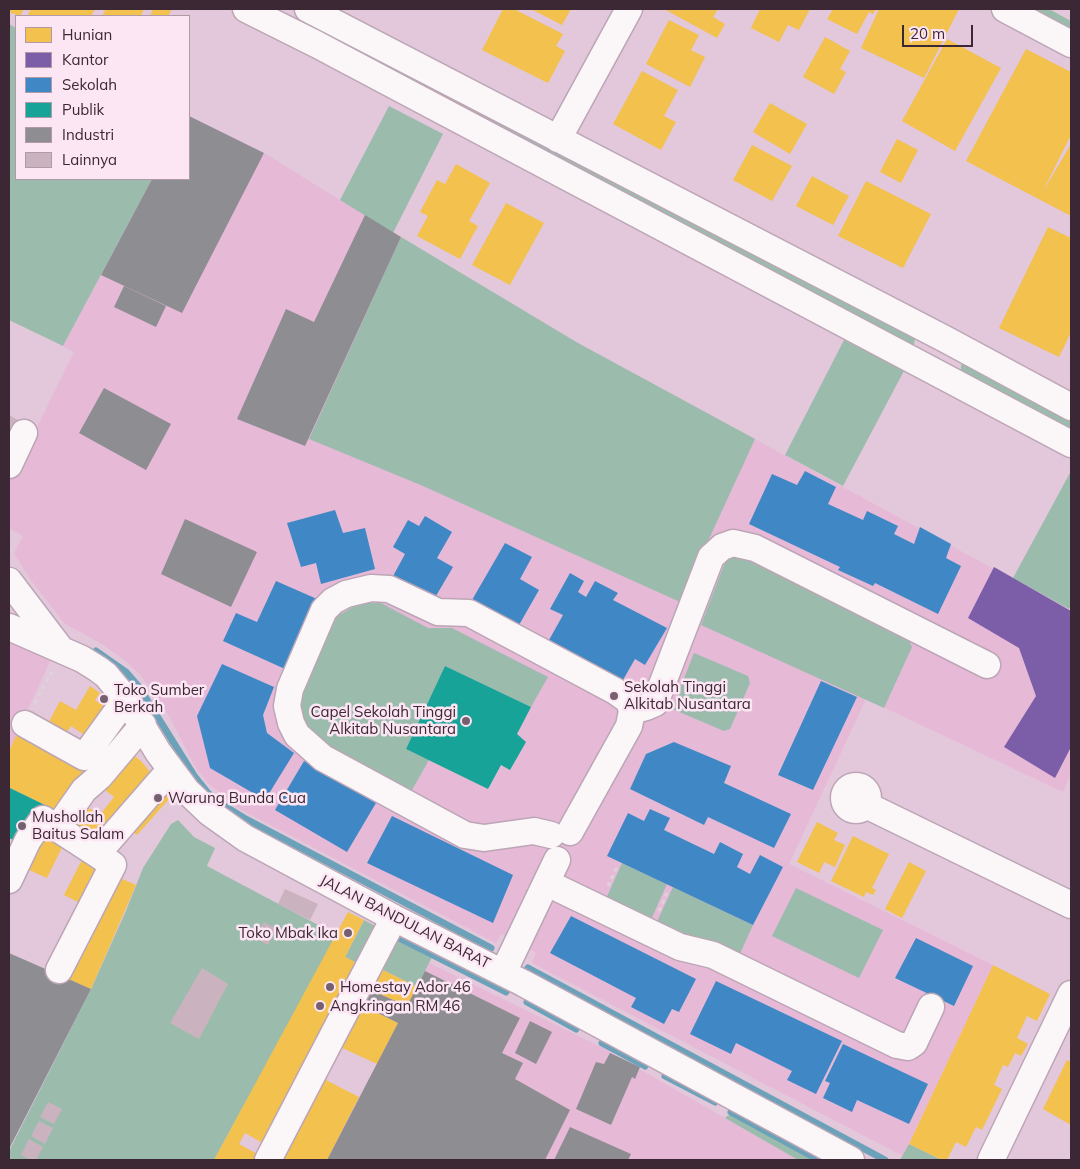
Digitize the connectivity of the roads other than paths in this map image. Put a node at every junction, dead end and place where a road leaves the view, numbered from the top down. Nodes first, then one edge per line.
1 (246, 9) edge
2 (629, 9) edge
3 (1005, 9) edge
4 (324, 13) edge
5 (281, 17) edge
6 (316, 44) junction
7 (1071, 44) edge
8 (558, 139) junction
9 (945, 340) junction
10 (930, 368) junction
11 (1071, 407) edge
12 (24, 433) dead end
13 (1071, 444) edge
14 (9, 462) edge
15 (9, 581) edge
16 (9, 626) edge
17 (62, 650) junction
18 (987, 665) dead end
19 (126, 698) junction
20 (632, 711) junction
21 (25, 724) road end
22 (143, 725) junction
23 (170, 770) junction
24 (866, 806) dead end
25 (58, 827) junction
26 (559, 842) junction
27 (97, 854) junction
28 (9, 880) edge
29 (547, 883) junction
30 (1071, 905) edge
31 (394, 918) junction
32 (59, 970) dead end
33 (503, 973) junction
34 (1071, 994) edge
35 (931, 1007) dead end
36 (268, 1160) edge
37 (851, 1160) edge
38 (991, 1160) edge

1 - 5 street
2 - 8 street
3 - 7 street
4 - 6 street
4 - 8 street
5 - 6 street
6 - 10 street
8 - 9 street
9 - 10 street
9 - 11 street
10 - 13 street
12 - 14 street
15 - 17 street
16 - 17 street, JALAN BANDULAN BARAT
17 - 19 street, JALAN BANDULAN BARAT
18 - 20 street
19 - 21 street
19 - 22 street, JALAN BANDULAN BARAT
20 - 26 street
20 - 26 street
22 - 23 street, JALAN BANDULAN BARAT
22 - 25 street
23 - 27 street
23 - 31 street, JALAN BANDULAN BARAT
24 - 30 street
25 - 27 street
25 - 28 street
26 - 29 street
27 - 32 street
29 - 33 street
29 - 35 street
31 - 33 street, JALAN BANDULAN BARAT
31 - 36 street
33 - 37 street, JALAN BANDULAN BARAT
34 - 38 street

